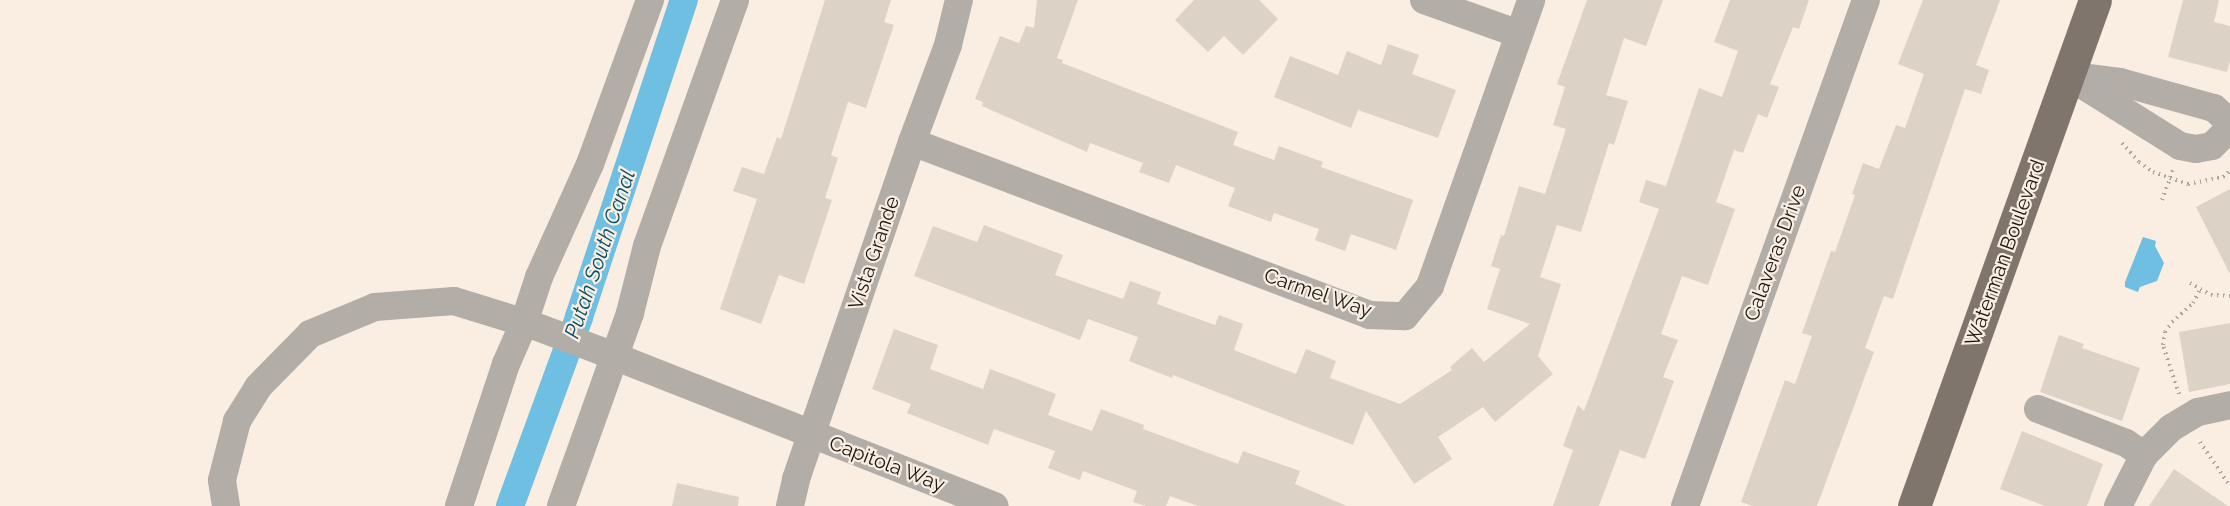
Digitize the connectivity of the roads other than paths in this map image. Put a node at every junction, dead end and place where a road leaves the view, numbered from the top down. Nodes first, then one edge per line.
1 (650, 0) edge
2 (735, 0) edge
3 (959, 0) edge
4 (1424, 0) edge
5 (1531, 0) edge
6 (1866, 0) edge
7 (2095, 0) edge
8 (1519, 34) junction
9 (2068, 76) junction
10 (2230, 123) edge
11 (2230, 128) edge
12 (912, 142) junction
13 (528, 324) junction
14 (608, 354) junction
15 (2230, 405) edge
16 (2038, 409) dead end
17 (811, 435) junction
18 (2144, 455) junction
19 (226, 506) edge
20 (459, 506) edge
21 (561, 506) edge
22 (790, 506) edge
23 (995, 506) edge
24 (1685, 506) edge
25 (1914, 506) edge
26 (2118, 506) edge

1 - 13 street
2 - 14 street
3 - 12 street, Vista Grande
4 - 8 street
5 - 8 street, Carmel Way
6 - 24 street, Calaveras Drive
7 - 9 main road, Waterman Boulevard
8 - 12 street, Carmel Way
9 - 10 street
9 - 11 street
9 - 25 main road, Waterman Boulevard
12 - 17 street, Vista Grande
13 - 14 street, Capitola Way
13 - 19 street, Capitola Way
13 - 20 street
14 - 17 street, Capitola Way
14 - 21 street
15 - 18 street
16 - 18 street
17 - 22 street, Vista Grande
17 - 23 street, Capitola Way
18 - 26 street

